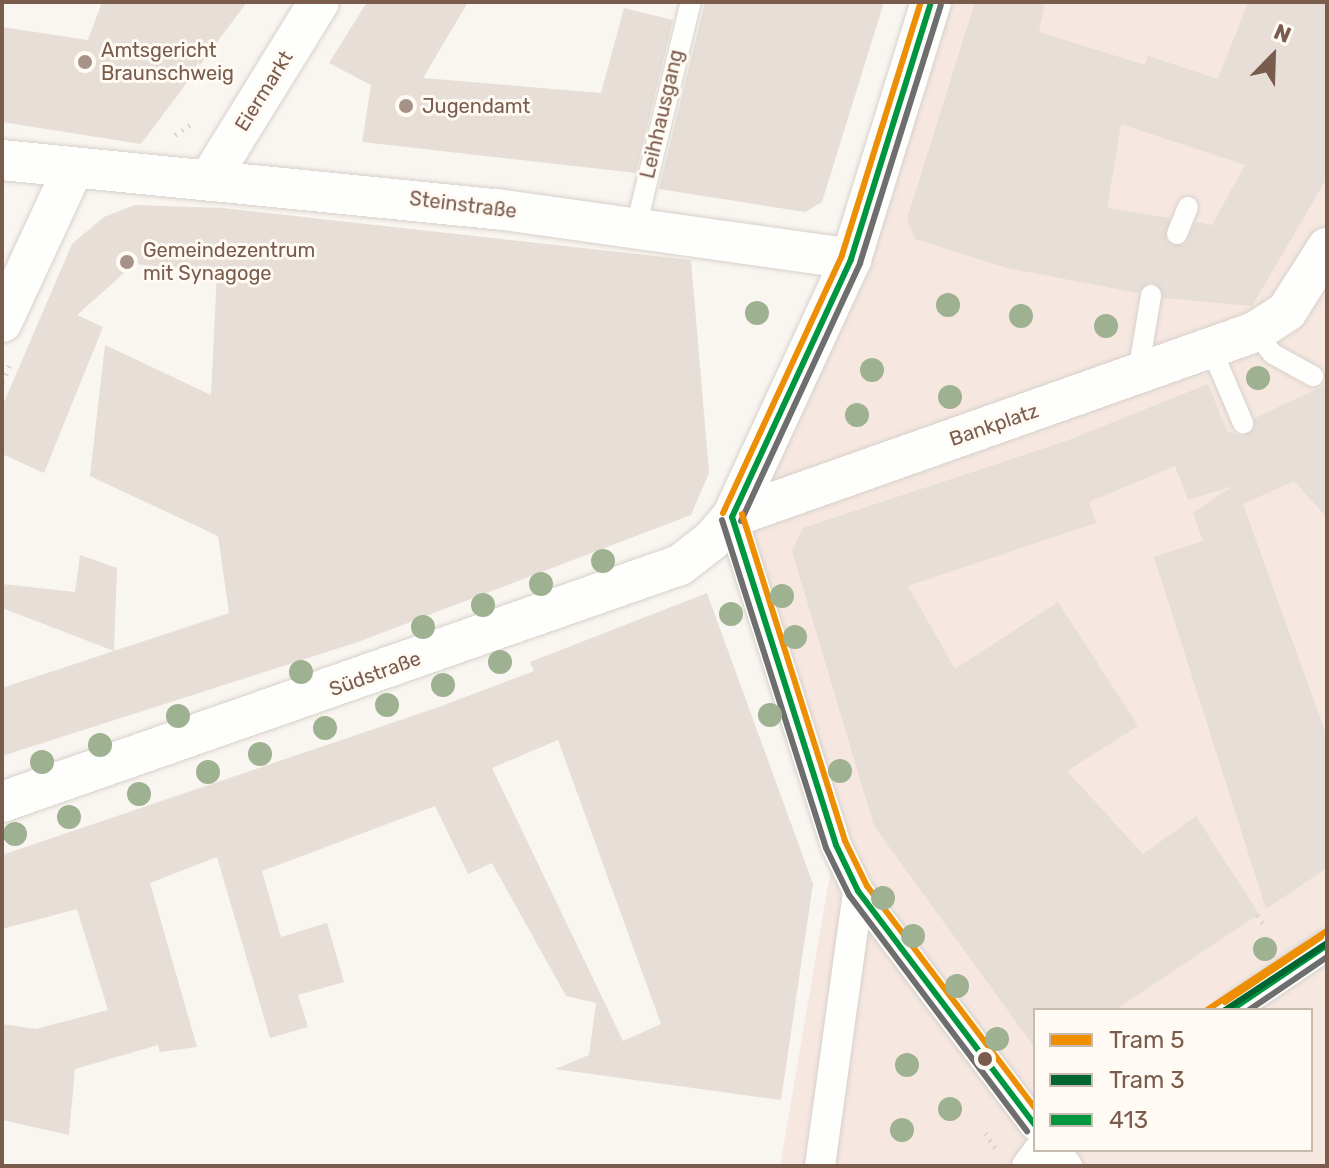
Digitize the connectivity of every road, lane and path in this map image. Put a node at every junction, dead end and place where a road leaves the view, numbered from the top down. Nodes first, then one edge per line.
1 (319, 2) edge
2 (691, 2) edge
3 (931, 2) edge
4 (201, 117) dead end
5 (169, 138) dead end
6 (2, 160) edge
7 (72, 171) junction
8 (209, 180) junction
9 (1188, 207) dead end
10 (636, 227) junction
11 (1177, 234) dead end
12 (1327, 248) edge
13 (851, 259) junction
14 (1151, 295) dead end
15 (1255, 332) junction
16 (8, 338) edge
17 (1211, 348) junction
18 (1138, 373) junction
19 (1313, 376) dead end
20 (2, 382) edge
21 (1243, 423) dead end
22 (732, 517) junction
23 (2, 802) edge
24 (858, 891) junction
25 (1257, 915) dead end
26 (1265, 926) dead end
27 (1327, 945) edge
28 (1234, 1008) edge
29 (1033, 1122) edge
30 (985, 1133) dead end
31 (1000, 1154) dead end
32 (820, 1166) edge

1 - 8 street, Eiermarkt
2 - 10 lane, Leihhausgang
3 - 13 street
4 - 5 path
6 - 7 street, Steinstraße
7 - 8 street, Steinstraße
7 - 16 street
8 - 10 street, Steinstraße
9 - 11 lane
10 - 13 street, Steinstraße
12 - 15 street, Bankplatz
13 - 22 street
14 - 18 lane
15 - 17 street, Bankplatz
15 - 19 lane
16 - 20 path
17 - 18 street, Bankplatz
17 - 21 lane
18 - 22 street, Bankplatz
22 - 23 street, Südstraße
22 - 24 street
24 - 29 street
24 - 32 street
25 - 26 path
27 - 28 street
30 - 31 path

